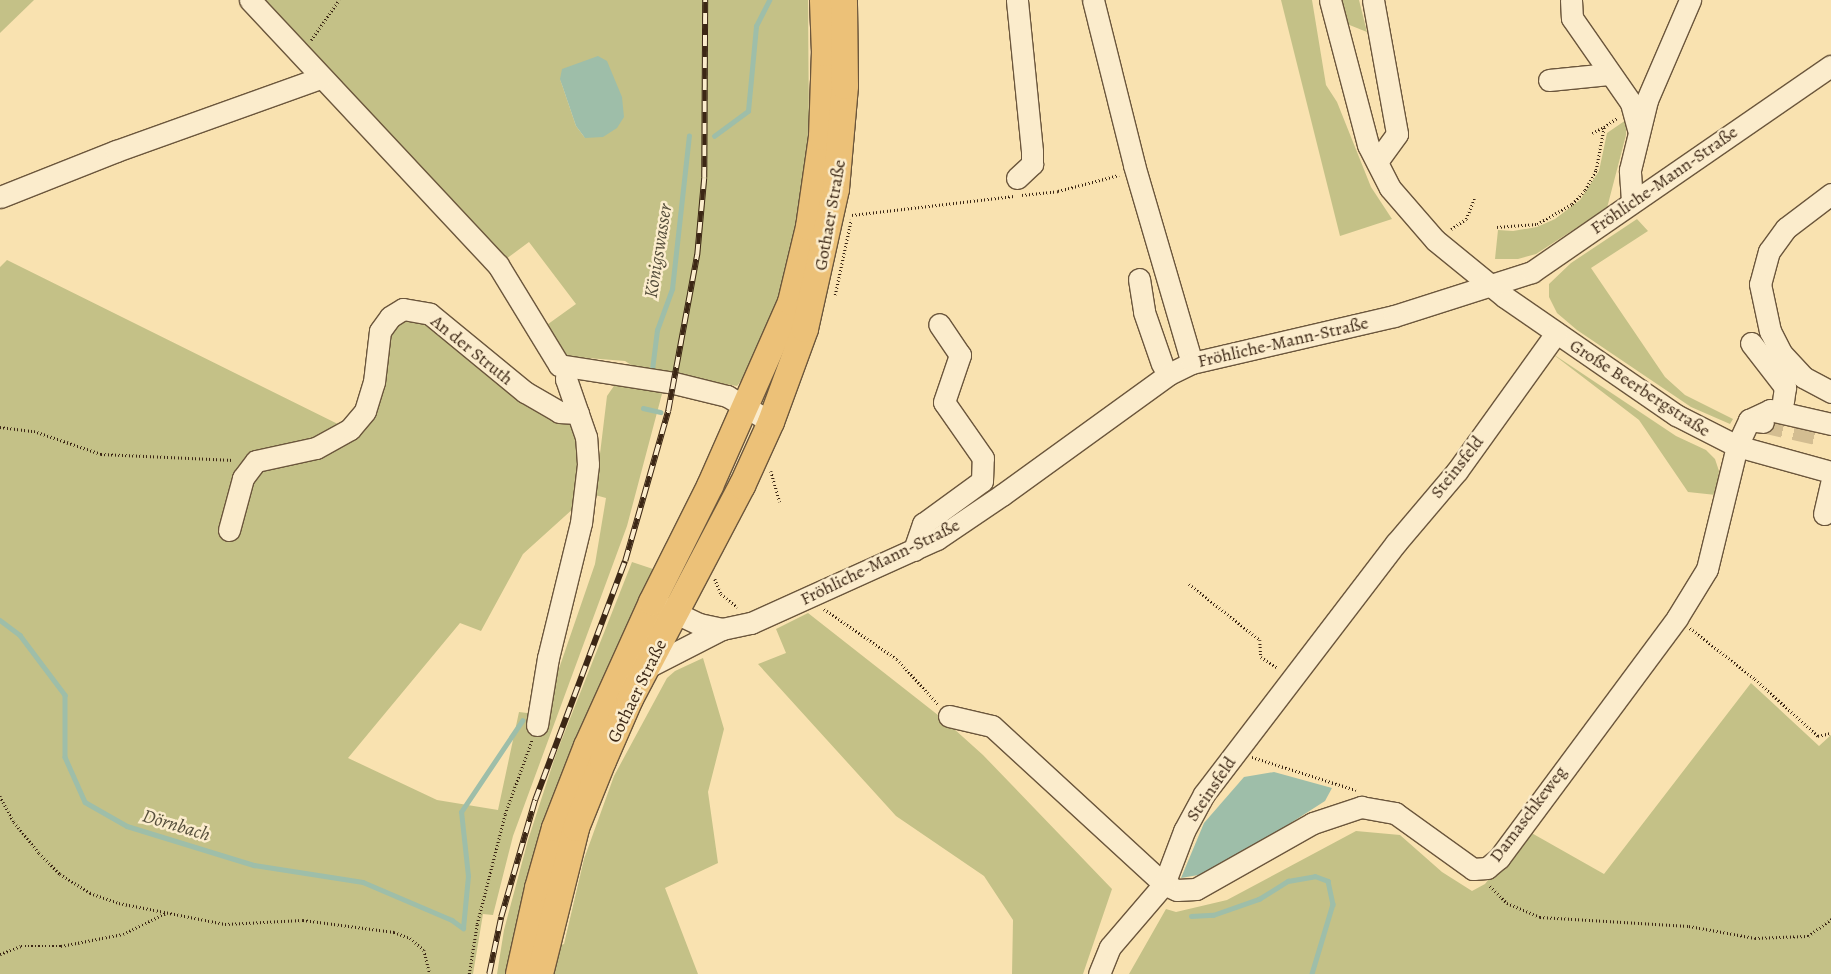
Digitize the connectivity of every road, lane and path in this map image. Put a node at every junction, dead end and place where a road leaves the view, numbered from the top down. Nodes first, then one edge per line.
1 (250, 0) edge
2 (339, 0) edge
3 (823, 0) edge
4 (844, 0) edge
5 (1017, 0) edge
6 (1330, 0) edge
7 (1373, 0) edge
8 (1571, 0) edge
9 (1690, 0) edge
10 (1096, 5) edge
11 (302, 57) junction
12 (1831, 66) edge
13 (1609, 74) junction
14 (320, 78) junction
15 (1549, 80) dead end
16 (1609, 123) dead end
17 (1604, 127) junction
18 (1639, 132) junction
19 (1592, 133) dead end
20 (1377, 162) junction
21 (1136, 170) junction
22 (1017, 178) dead end
23 (1831, 194) edge
24 (0, 197) edge
25 (1474, 199) dead end
26 (1632, 201) junction
27 (1466, 219) dead end
28 (1497, 227) dead end
29 (1139, 279) dead end
30 (1491, 287) junction
31 (834, 296) dead end
32 (939, 324) dead end
33 (1556, 333) junction
34 (1752, 343) dead end
35 (1192, 363) junction
36 (1162, 364) dead end
37 (567, 368) junction
38 (1831, 392) edge
39 (578, 413) junction
40 (1766, 413) junction
41 (1831, 413) edge
42 (758, 414) junction
43 (0, 427) edge
44 (1827, 433) edge
45 (1737, 446) junction
46 (256, 461) junction
47 (1831, 472) edge
48 (766, 475) dead end
49 (1831, 483) edge
50 (780, 502) dead end
51 (1824, 514) dead end
52 (229, 530) dead end
53 (914, 550) junction
54 (715, 576) dead end
55 (1189, 584) dead end
56 (807, 598) junction
57 (652, 602) junction
58 (740, 608) dead end
59 (676, 613) junction
60 (1677, 618) junction
61 (722, 629) junction
62 (646, 668) junction
63 (1280, 669) dead end
64 (949, 716) joint
65 (537, 725) joint
66 (1831, 733) edge
67 (1238, 749) junction
68 (0, 796) edge
69 (1374, 808) junction
70 (1480, 868) junction
71 (1164, 884) junction
72 (166, 913) junction
73 (1831, 919) edge
74 (0, 954) edge
75 (430, 974) edge
76 (469, 974) edge
77 (518, 974) edge
78 (540, 974) edge
79 (1099, 974) edge

1 - 11 street
2 - 11 path
3 - 42 main road, Gothaer Straße
4 - 42 main road, Gothaer Straße
5 - 22 street
6 - 20 street, Große Beerbergstraße
7 - 20 street
8 - 13 street
9 - 18 street
10 - 21 street
11 - 14 street
12 - 26 street, Fröhliche-Mann-Straße
13 - 15 street
13 - 18 street
14 - 24 street
14 - 37 street
16 - 17 path
17 - 19 path
17 - 28 path
18 - 26 street
20 - 30 street, Große Beerbergstraße
21 - 31 path
21 - 35 street
23 - 38 street
25 - 27 path
26 - 30 street, Fröhliche-Mann-Straße
29 - 36 street
30 - 33 street, Große Beerbergstraße
30 - 35 street, Fröhliche-Mann-Straße
32 - 53 street
33 - 45 street, Große Beerbergstraße
33 - 67 street, Steinsfeld
34 - 40 street
35 - 53 street, Fröhliche-Mann-Straße
37 - 39 street
37 - 42 street
39 - 46 street, An der Struth
39 - 65 street
40 - 41 street
40 - 44 street
40 - 45 street, Damaschkeweg
42 - 57 main road, Gothaer Straße
42 - 59 main road, Gothaer Straße
43 - 46 path
45 - 47 street, Große Beerbergstraße
45 - 60 street, Damaschkeweg
46 - 52 street
48 - 50 path
49 - 51 street
53 - 56 street, Fröhliche-Mann-Straße
54 - 58 path
55 - 63 path
56 - 61 street, Fröhliche-Mann-Straße
56 - 64 path
57 - 59 street
57 - 77 main road, Gothaer Straße
59 - 61 street
59 - 62 main road, Gothaer Straße
60 - 66 path
60 - 70 street, Damaschkeweg
61 - 62 street, Fröhliche-Mann-Straße
62 - 78 main road, Gothaer Straße
64 - 71 street
65 - 76 path
67 - 69 path
67 - 71 street, Steinsfeld
68 - 72 path
69 - 70 street, Damaschkeweg
69 - 71 street, Damaschkeweg
70 - 73 path
71 - 79 street, Steinsfeld
72 - 74 path
72 - 75 path

